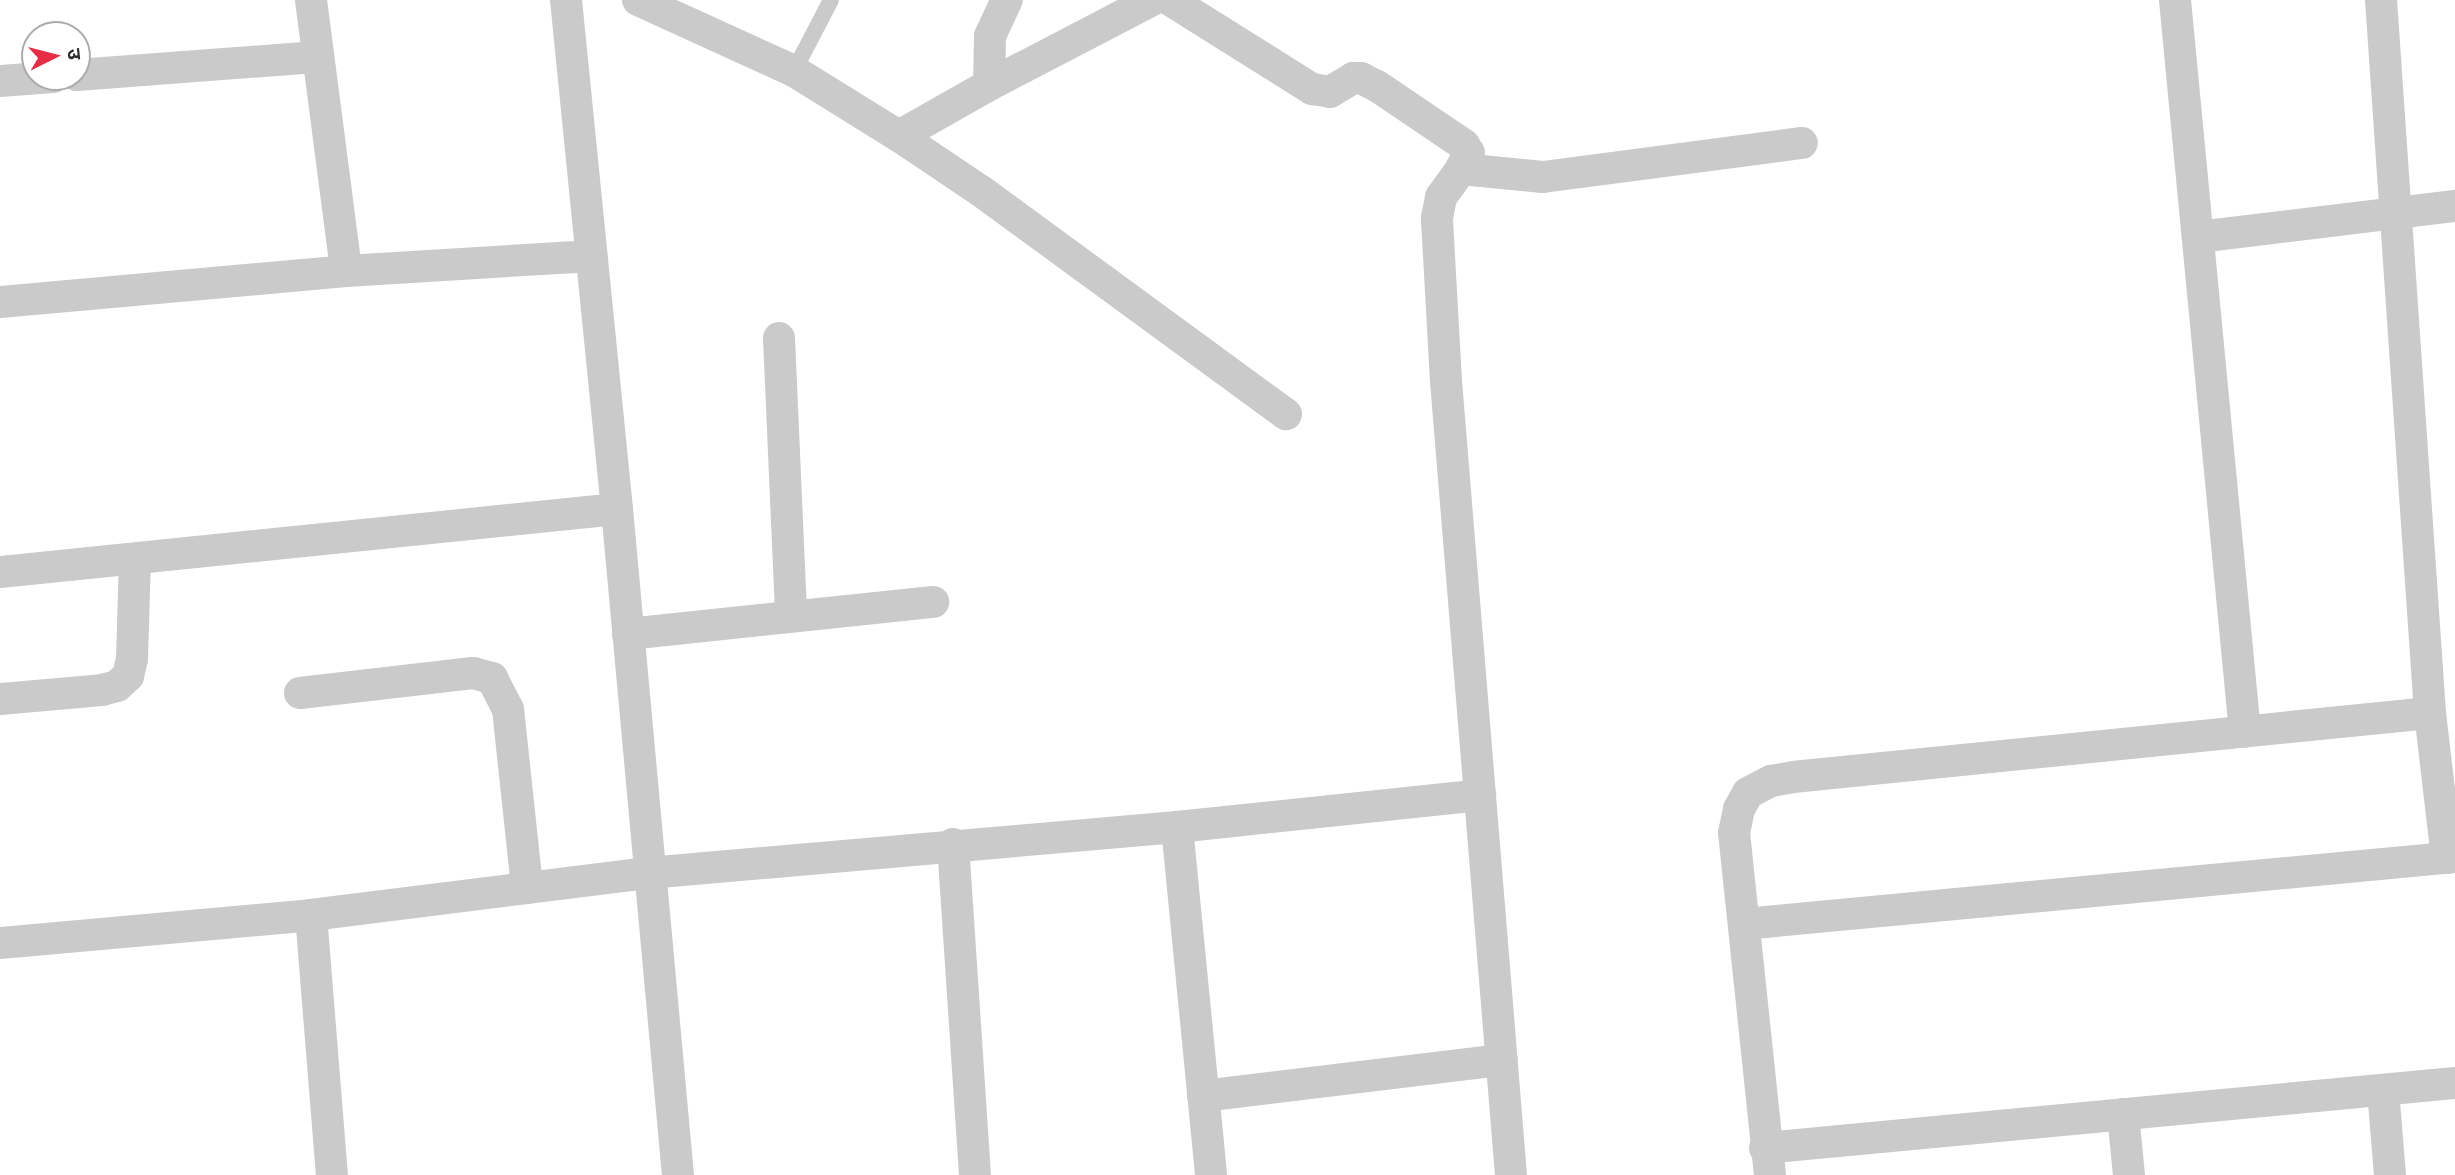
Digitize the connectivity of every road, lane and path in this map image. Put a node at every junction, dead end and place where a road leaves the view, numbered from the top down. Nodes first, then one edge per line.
1 (311, 0) edge
2 (566, 0) edge
3 (638, 0) edge
4 (831, 0) edge
5 (1007, 0) edge
6 (1152, 0) edge
7 (1170, 0) edge
8 (2175, 0) edge
9 (2381, 0) edge
10 (316, 57) junction
11 (794, 71) junction
12 (91, 74) edge
13 (21, 78) edge
14 (0, 79) edge
15 (989, 85) junction
16 (899, 136) junction
17 (1802, 143) dead end
18 (1461, 169) junction
19 (2455, 206) edge
20 (2396, 213) junction
21 (2198, 237) junction
22 (592, 256) junction
23 (346, 271) junction
24 (0, 302) edge
25 (779, 338) dead end
26 (1286, 414) dead end
27 (617, 509) junction
28 (135, 560) junction
29 (0, 572) edge
30 (933, 601) dead end
31 (790, 615) junction
32 (628, 634) junction
33 (300, 693) dead end
34 (0, 699) edge
35 (2430, 713) junction
36 (2245, 732) junction
37 (1480, 795) junction
38 (1177, 827) junction
39 (953, 844) junction
40 (2451, 858) edge
41 (648, 873) junction
42 (527, 888) junction
43 (311, 915) junction
44 (1744, 924) junction
45 (0, 943) edge
46 (1502, 1060) junction
47 (2455, 1083) edge
48 (2383, 1090) junction
49 (1203, 1096) junction
50 (2123, 1114) junction
51 (1767, 1161) edge
52 (332, 1175) edge
53 (678, 1175) edge
54 (975, 1175) edge
55 (1211, 1175) edge
56 (1511, 1175) edge
57 (2129, 1175) edge
58 (2390, 1175) edge

1 - 10 street
2 - 22 street
3 - 11 street
4 - 11 lane
5 - 15 street
6 - 15 street
7 - 18 street
8 - 21 street
9 - 20 street
10 - 12 street
10 - 23 street
11 - 16 street
13 - 14 street
15 - 16 street
16 - 26 street
17 - 18 street
18 - 37 street
19 - 20 street
20 - 21 street
20 - 35 street
21 - 36 street
22 - 23 street
22 - 27 street
23 - 24 street
25 - 31 street
27 - 28 street
27 - 32 street
28 - 29 street
28 - 34 street
30 - 31 street
31 - 32 street
32 - 41 street
33 - 42 street
35 - 36 street
35 - 40 street
36 - 44 street
37 - 38 street
37 - 46 street
38 - 39 street
38 - 49 street
39 - 41 street
39 - 54 street
40 - 44 street
41 - 42 street
41 - 53 street
42 - 43 street
43 - 45 street
43 - 52 street
44 - 51 street
46 - 49 street
46 - 56 street
47 - 48 street
48 - 50 street
48 - 58 street
49 - 55 street
50 - 51 street
50 - 57 street

